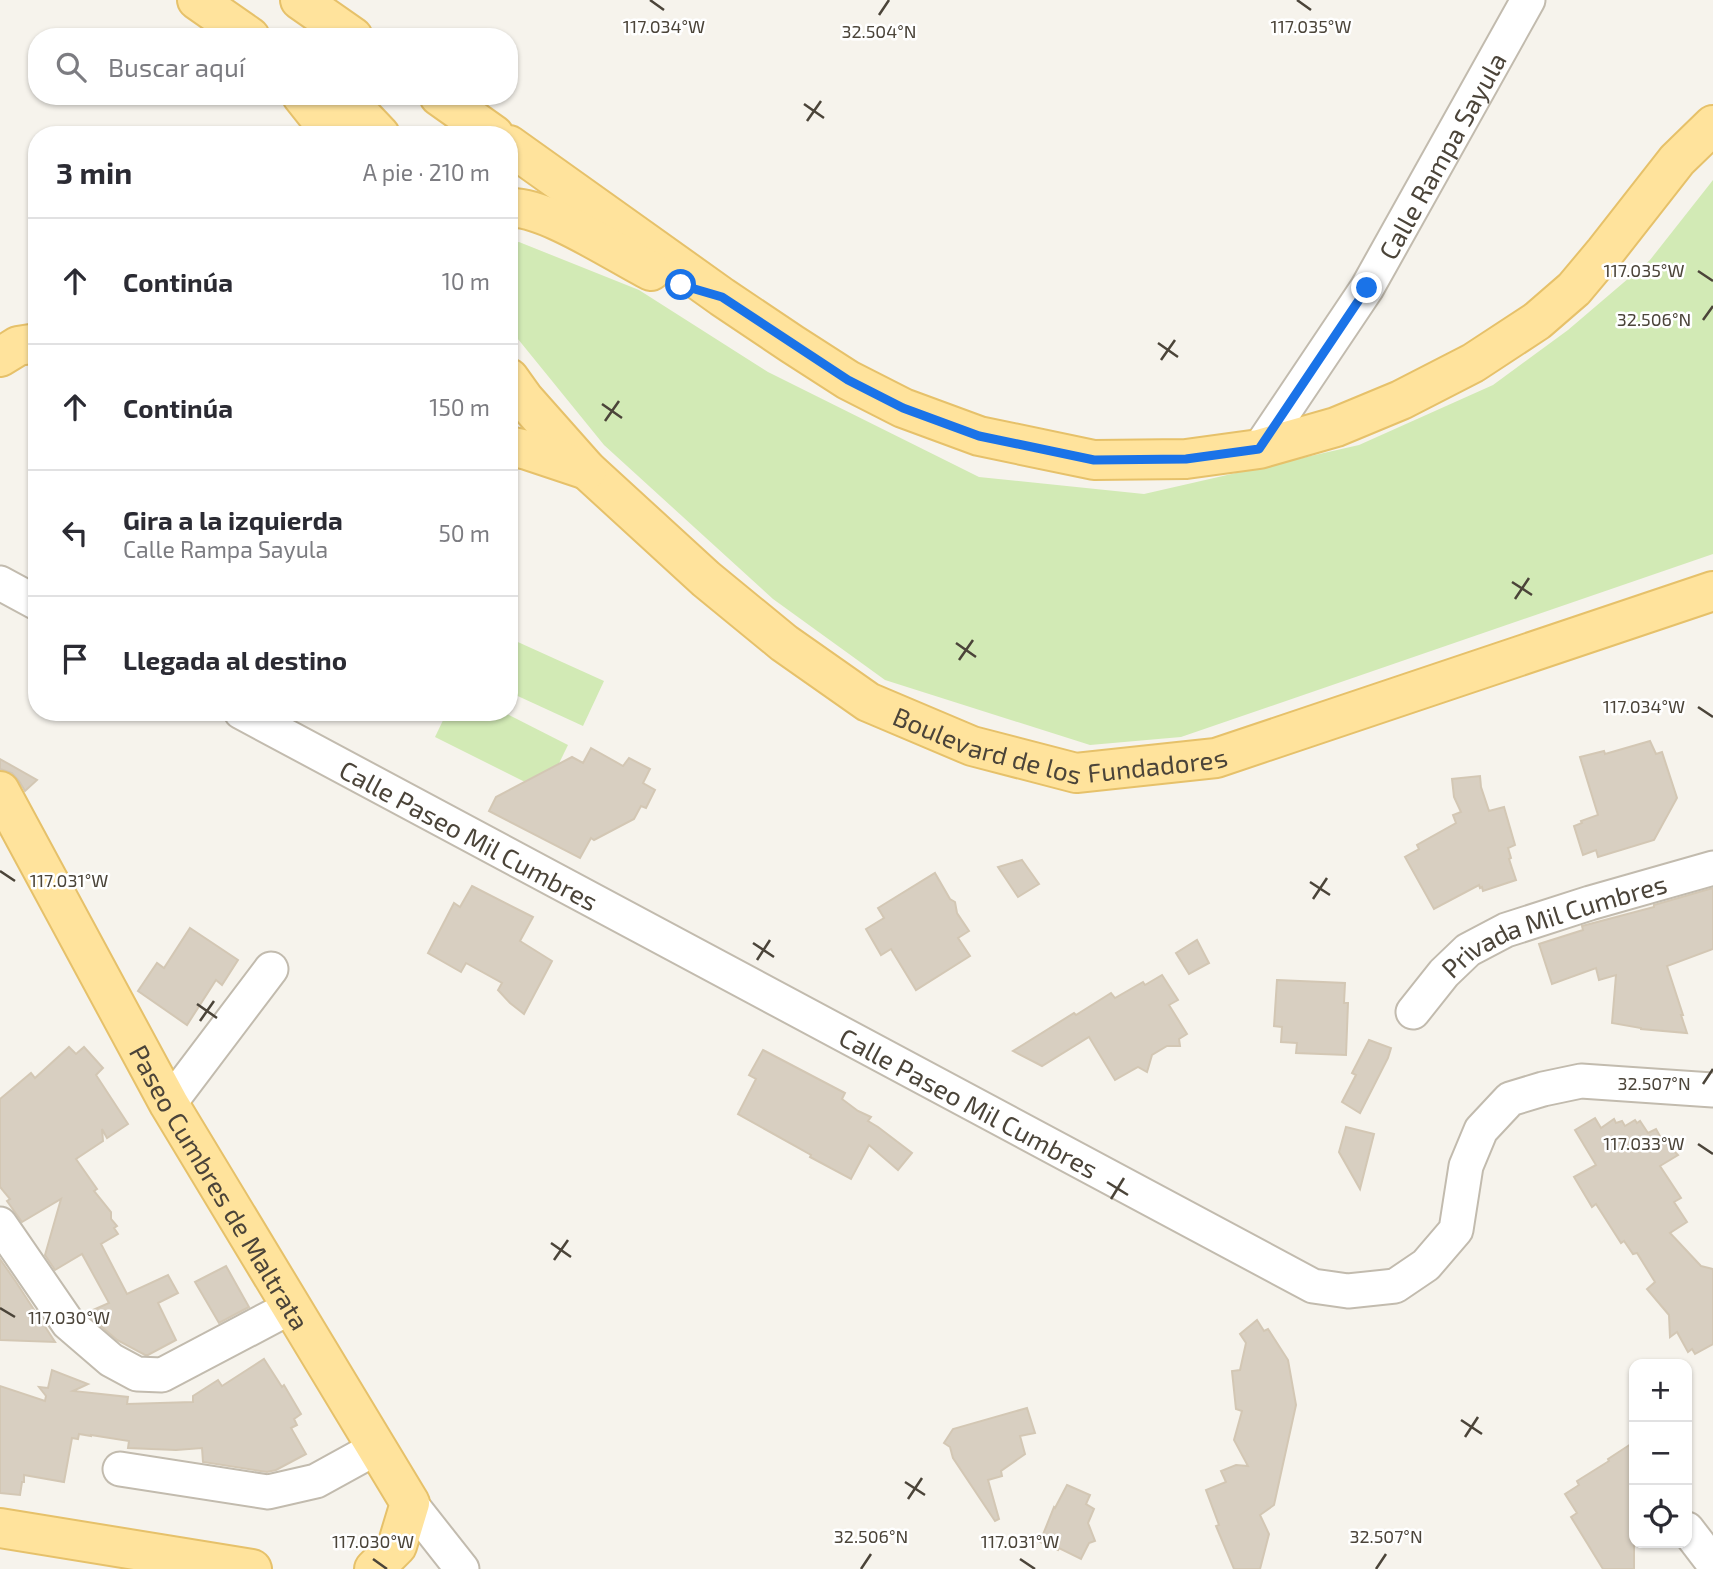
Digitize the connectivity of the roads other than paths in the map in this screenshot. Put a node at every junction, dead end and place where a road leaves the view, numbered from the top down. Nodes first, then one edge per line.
1 (197, 0) edge
2 (300, 0) edge
3 (1528, 0) edge
4 (237, 28) edge
5 (340, 28) edge
6 (310, 105) edge
7 (352, 105) edge
8 (452, 105) edge
9 (1713, 125) edge
10 (326, 126) edge
11 (371, 126) edge
12 (481, 126) edge
13 (518, 151) edge
14 (518, 207) edge
15 (722, 297) junction
16 (28, 344) edge
17 (0, 357) edge
18 (518, 390) edge
19 (518, 448) edge
20 (1259, 449) junction
21 (587, 470) junction
22 (0, 583) edge
23 (1713, 591) edge
24 (28, 598) edge
25 (259, 721) edge
26 (0, 792) edge
27 (1713, 868) edge
28 (271, 969) dead end
29 (1413, 1012) dead end
30 (1713, 1090) edge
31 (169, 1104) junction
32 (0, 1224) edge
33 (291, 1307) junction
34 (376, 1448) junction
35 (120, 1469) dead end
36 (410, 1503) junction
37 (0, 1528) edge
38 (1692, 1536) edge
39 (1713, 1563) edge
40 (252, 1569) edge
41 (374, 1569) edge
42 (462, 1569) edge

1 - 4 main road
2 - 5 main road
3 - 20 street, Calle Rampa Sayula
6 - 10 main road
7 - 11 main road
8 - 12 main road
9 - 20 main road
13 - 15 main road
14 - 15 main road
15 - 20 main road
16 - 17 main road
18 - 21 main road, Boulevard de los Fundadores
19 - 21 main road
21 - 23 main road, Boulevard de los Fundadores
22 - 24 street
25 - 30 street, Calle Paseo Mil Cumbres
26 - 31 main road, Paseo Cumbres de Maltrata
27 - 29 street, Privada Mil Cumbres
28 - 31 street
31 - 33 main road, Paseo Cumbres de Maltrata
32 - 33 street
33 - 34 main road, Paseo Cumbres de Maltrata
34 - 35 street
34 - 36 main road, Paseo Cumbres de Maltrata
36 - 41 main road
36 - 42 street, Paseo Cumbres de Maltrata
37 - 40 main road
38 - 39 street

